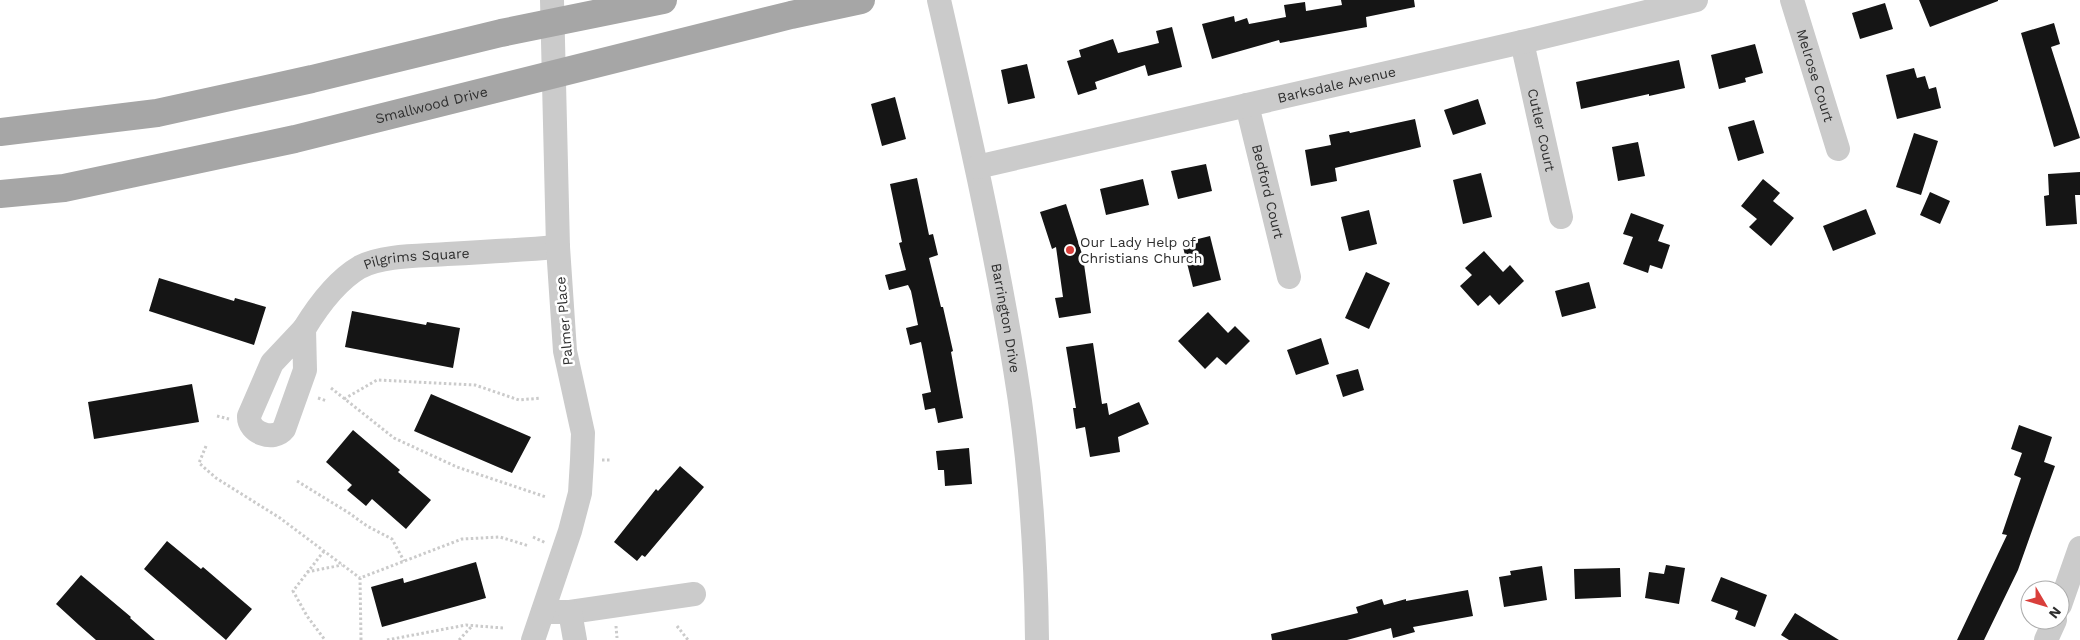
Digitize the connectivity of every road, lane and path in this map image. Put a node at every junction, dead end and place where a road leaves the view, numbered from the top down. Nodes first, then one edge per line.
1 (664, 0) edge
2 (861, 0) edge
3 (939, 0) edge
4 (1696, 0) edge
5 (1792, 0) edge
6 (553, 11) edge
7 (1522, 42) junction
8 (555, 74) junction
9 (1247, 106) junction
10 (0, 124) edge
11 (41, 126) junction
12 (0, 132) edge
13 (1838, 149) dead end
14 (977, 167) junction
15 (64, 188) junction
16 (0, 194) edge
17 (0, 207) edge
18 (1561, 217) dead end
19 (558, 247) junction
20 (1289, 276) dead end
21 (304, 329) dead end
22 (331, 388) dead end
23 (541, 398) dead end
24 (344, 399) junction
25 (206, 446) dead end
26 (297, 481) dead end
27 (546, 497) dead end
28 (529, 546) dead end
29 (2080, 548) edge
30 (324, 551) junction
31 (404, 561) junction
32 (343, 565) junction
33 (307, 572) junction
34 (360, 578) junction
35 (2069, 580) edge
36 (694, 594) dead end
37 (543, 612) junction
38 (570, 612) junction
39 (472, 625) junction
40 (677, 626) dead end
41 (503, 628) dead end
42 (325, 640) edge
43 (361, 640) edge
44 (387, 640) edge
45 (459, 640) edge
46 (533, 640) edge
47 (574, 640) edge
48 (688, 640) edge
49 (1037, 640) edge

1 - 6 main road
2 - 8 main road, Smallwood Drive
3 - 14 street, Barrington Drive
4 - 7 street, Barksdale Avenue
5 - 13 street, Melrose Court
6 - 8 street, Palmer Place
6 - 11 main road
7 - 9 street, Barksdale Avenue
7 - 18 street, Cutler Court
8 - 15 main road, Smallwood Drive
8 - 19 street, Palmer Place
9 - 14 street, Barksdale Avenue
9 - 20 street, Bedford Court
10 - 11 main road
11 - 12 main road
14 - 49 street, Barrington Drive
15 - 16 main road, Smallwood Drive
15 - 17 main road
19 - 21 street, Pilgrims Square
19 - 37 street, Palmer Place
22 - 24 path
23 - 24 path
24 - 27 path
25 - 30 path
26 - 31 path
28 - 31 path
29 - 35 street
30 - 32 path
30 - 33 path
31 - 34 path
32 - 33 path
32 - 34 path
33 - 42 path
34 - 43 path
36 - 38 street
37 - 38 street
37 - 46 street, Palmer Place
38 - 47 street
39 - 41 path
39 - 44 path
39 - 45 path
40 - 48 path

